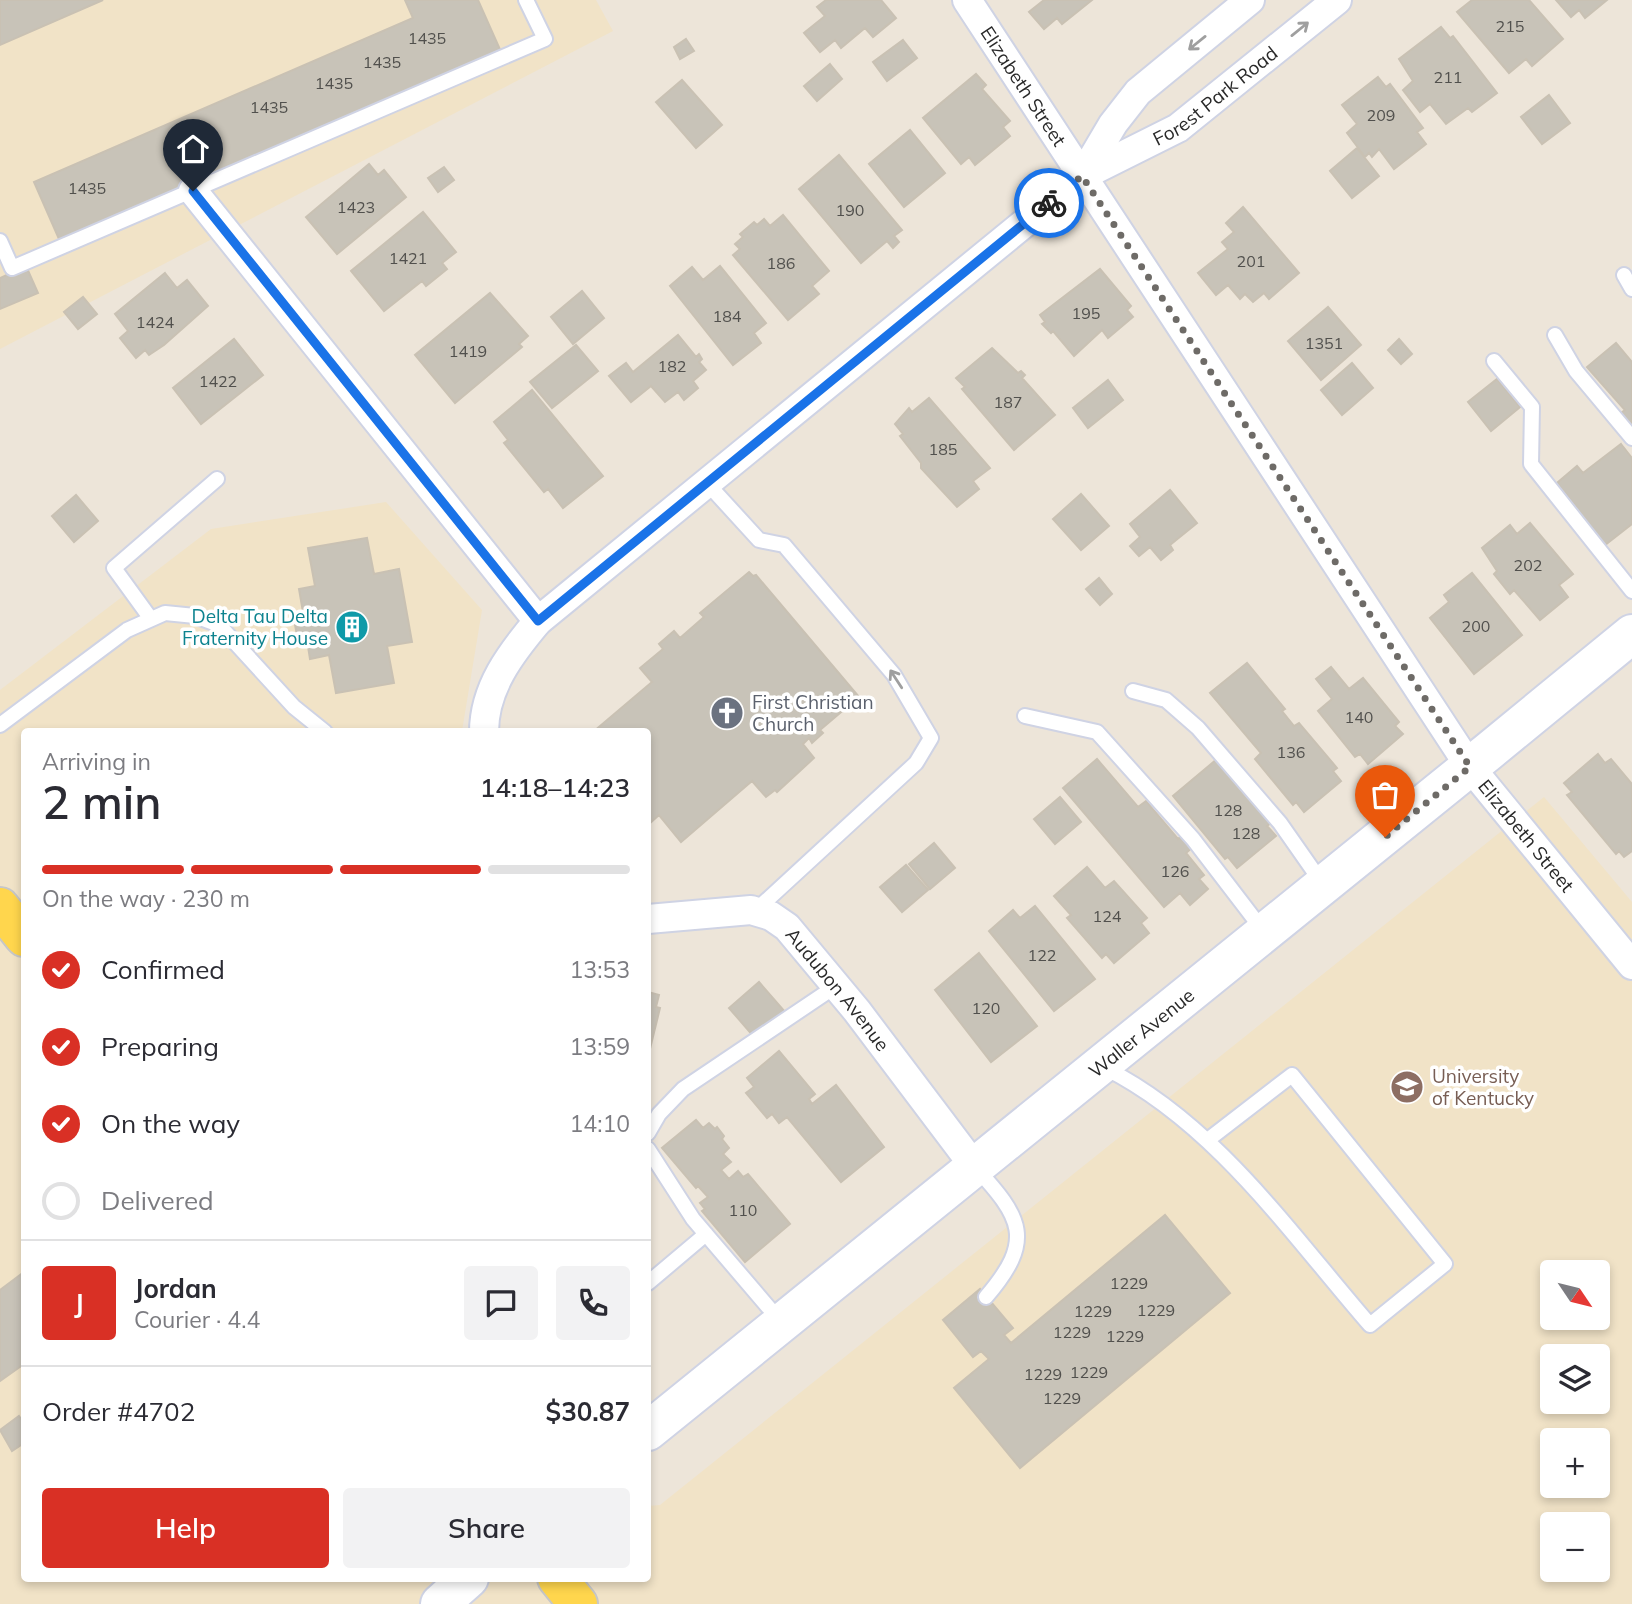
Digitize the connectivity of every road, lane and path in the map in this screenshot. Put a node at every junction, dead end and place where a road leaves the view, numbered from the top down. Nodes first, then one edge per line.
1 (526, 0) edge
2 (967, 0) edge
3 (1250, 0) edge
4 (1337, 0) edge
5 (1082, 176) junction
6 (193, 191) junction
7 (0, 241) edge
8 (1624, 275) dead end
9 (1632, 289) edge
10 (1555, 335) dead end
11 (1494, 361) dead end
12 (1632, 439) edge
13 (217, 479) dead end
14 (706, 482) junction
15 (1632, 591) edge
16 (151, 619) junction
17 (538, 621) junction
18 (1632, 634) edge
19 (1133, 691) dead end
20 (1025, 716) dead end
21 (0, 725) edge
22 (320, 728) edge
23 (485, 728) edge
24 (1470, 767) junction
25 (1325, 887) junction
26 (0, 907) edge
27 (754, 912) junction
28 (651, 919) edge
29 (21, 933) edge
30 (1266, 934) junction
31 (1632, 965) edge
32 (836, 986) junction
33 (1100, 1065) junction
34 (651, 1128) edge
35 (1209, 1139) junction
36 (651, 1153) edge
37 (974, 1166) junction
38 (706, 1234) junction
39 (651, 1280) edge
40 (986, 1297) dead end
41 (781, 1323) junction
42 (651, 1429) edge
43 (465, 1582) edge
44 (560, 1582) edge
45 (440, 1604) edge
46 (578, 1604) edge

1 - 6 lane
2 - 5 street, Elizabeth Street
3 -> 5 street, Forest Park Road
5 -> 4 street, Forest Park Road
5 - 14 street, Forest Park Road
5 - 24 street, Elizabeth Street
6 - 7 lane
6 - 17 street
8 - 9 lane
10 - 12 lane
11 - 15 lane
13 - 16 lane
14 - 17 street, Forest Park Road
27 -> 14 lane
16 - 21 lane
16 - 22 lane
17 - 23 street
18 - 24 main road, Waller Avenue
19 - 25 lane
20 - 30 lane
24 - 25 main road, Waller Avenue
24 - 31 street, Elizabeth Street
25 - 30 main road, Waller Avenue
26 - 29 main road
27 - 28 street, Audubon Avenue
27 - 32 street, Audubon Avenue
30 - 33 main road, Waller Avenue
32 - 34 lane
32 - 37 street, Audubon Avenue
33 - 35 lane
33 - 37 main road, Waller Avenue
35 - 35 lane
36 - 38 lane
37 - 40 lane
37 - 41 main road, Waller Avenue
38 - 39 lane
38 - 41 lane
41 - 42 main road, Waller Avenue
43 - 45 main road
44 - 46 main road

